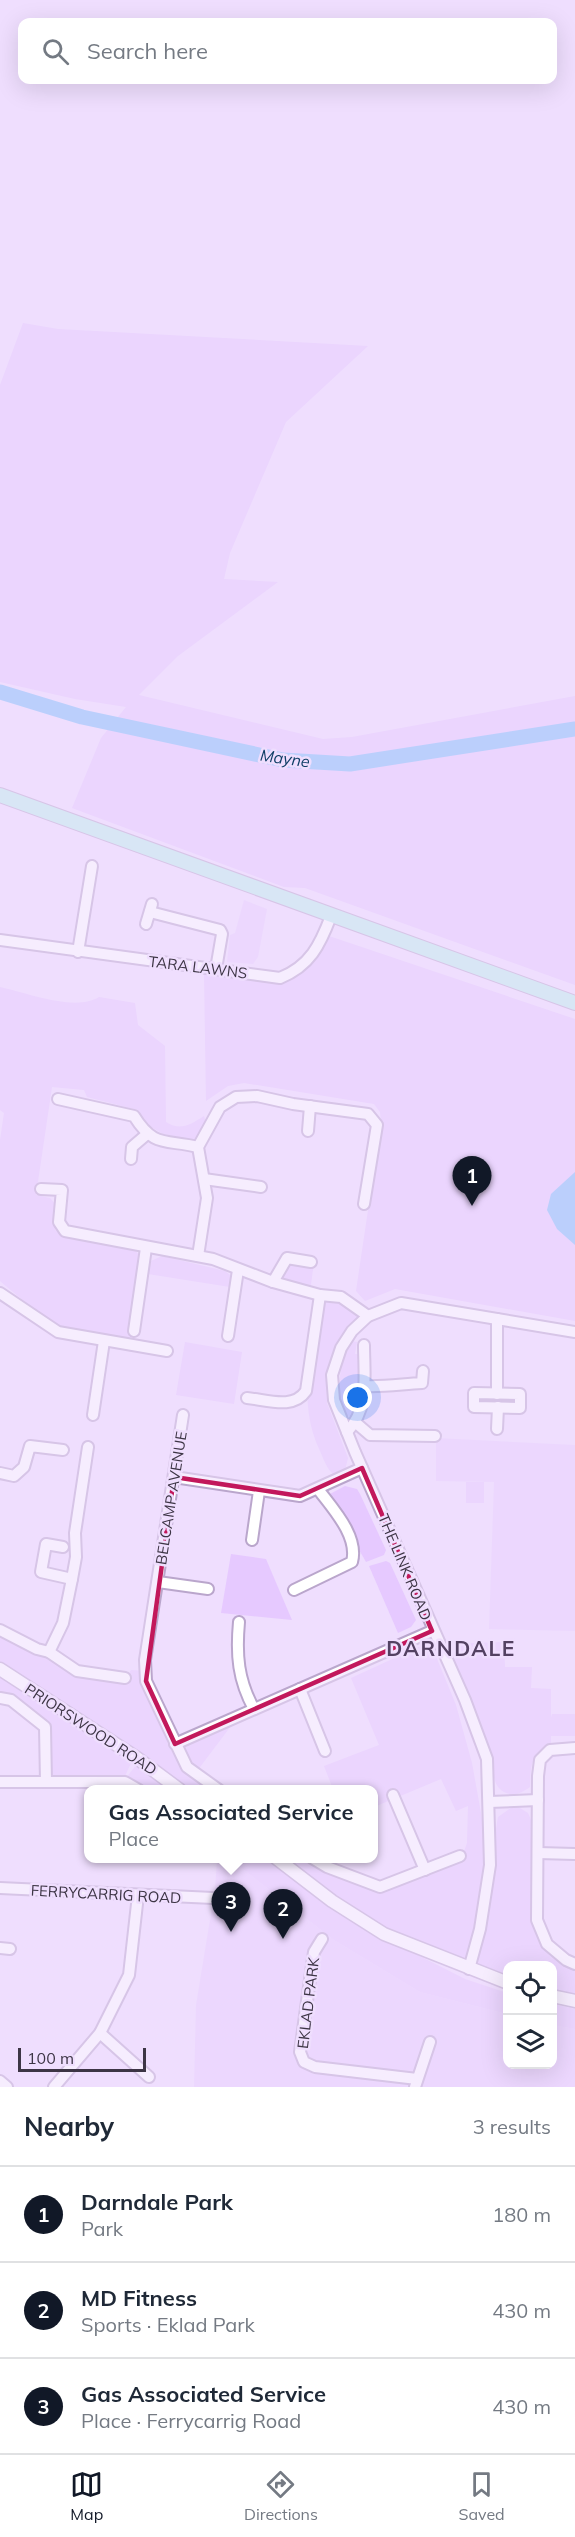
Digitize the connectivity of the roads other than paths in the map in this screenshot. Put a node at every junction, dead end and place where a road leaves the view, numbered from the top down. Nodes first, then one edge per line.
1 (0, 795) edge
2 (92, 866) dead end
3 (331, 916) junction
4 (146, 924) dead end
5 (0, 940) edge
6 (78, 952) junction
7 (216, 969) junction
8 (575, 1004) edge
9 (58, 1099) dead end
10 (310, 1106) junction
11 (308, 1131) dead end
12 (146, 1135) junction
13 (198, 1148) junction
14 (131, 1159) dead end
15 (204, 1179) junction
16 (261, 1187) dead end
17 (41, 1189) dead end
18 (364, 1204) dead end
19 (146, 1248) junction
20 (198, 1256) junction
21 (311, 1262) dead end
22 (238, 1270) junction
23 (273, 1282) junction
24 (0, 1293) edge
25 (321, 1295) junction
26 (368, 1316) junction
27 (497, 1318) junction
28 (135, 1331) dead end
29 (575, 1332) edge
30 (228, 1336) dead end
31 (104, 1341) junction
32 (364, 1345) dead end
33 (167, 1351) dead end
34 (423, 1371) dead end
35 (364, 1386) junction
36 (497, 1394) junction
37 (247, 1398) dead end
38 (498, 1407) junction
39 (93, 1415) dead end
40 (183, 1415) dead end
41 (356, 1423) junction
42 (497, 1429) dead end
43 (347, 1432) junction
44 (435, 1437) dead end
45 (88, 1447) dead end
46 (63, 1450) dead end
47 (362, 1468) junction
48 (0, 1473) edge
49 (174, 1477) junction
50 (318, 1489) junction
51 (259, 1491) junction
52 (252, 1540) dead end
53 (63, 1547) dead end
54 (72, 1579) junction
55 (158, 1582) junction
56 (207, 1590) dead end
57 (294, 1590) dead end
58 (239, 1622) dead end
59 (0, 1630) edge
60 (432, 1631) junction
61 (49, 1652) junction
62 (0, 1669) edge
63 (125, 1678) dead end
64 (300, 1689) junction
65 (0, 1698) edge
66 (254, 1709) junction
67 (175, 1744) junction
68 (575, 1748) edge
69 (325, 1751) dead end
70 (0, 1782) edge
71 (46, 1782) junction
72 (130, 1785) edge
73 (173, 1785) edge
74 (212, 1785) edge
75 (393, 1795) dead end
76 (538, 1800) junction
77 (489, 1802) junction
78 (538, 1853) junction
79 (575, 1854) edge
80 (460, 1856) dead end
81 (283, 1863) edge
82 (320, 1863) edge
83 (425, 1870) junction
84 (0, 1888) edge
85 (138, 1895) junction
86 (213, 1898) dead end
87 (322, 1939) dead end
88 (575, 1964) edge
89 (469, 1970) junction
90 (503, 1982) edge
91 (557, 1996) edge
92 (575, 2001) edge
93 (100, 2033) junction
94 (430, 2042) dead end
95 (149, 2077) dead end
96 (0, 2081) edge
97 (416, 2083) edge
98 (7, 2087) edge
99 (54, 2087) edge

1 - 3 main road
2 - 6 street
3 - 7 street, TARA LAWNS
3 - 8 main road
4 - 7 street
5 - 6 street, TARA LAWNS
6 - 7 street, TARA LAWNS
9 - 12 street
10 - 11 street
10 - 13 street
10 - 18 street
12 - 13 street
12 - 14 street
13 - 15 street
15 - 16 street
15 - 20 street
17 - 19 street
19 - 20 street
19 - 28 street
20 - 22 street
21 - 23 street
22 - 23 street
22 - 30 street
23 - 25 street
24 - 31 street
25 - 26 street
25 - 37 street
26 - 27 street
26 - 43 street, THE LINK ROAD
27 - 29 street
27 - 36 street
31 - 33 street
31 - 39 street
32 - 35 street
34 - 35 street
35 - 41 street
36 - 38 street
36 - 38 street
38 - 42 street
40 - 49 street, BELCAMP AVENUE
41 - 43 street
41 - 44 street
43 - 47 street, THE LINK ROAD
45 - 54 street
46 - 48 street
47 - 50 street
47 - 60 street, THE LINK ROAD
49 - 51 street
49 - 55 street, BELCAMP AVENUE
50 - 51 street
50 - 57 street
51 - 52 street
53 - 54 street
54 - 61 street
55 - 56 street, BELCAMP AVENUE
55 - 67 street, BELCAMP AVENUE
58 - 66 street
59 - 61 street
60 - 64 street
60 - 77 street, THE LINK ROAD
61 - 63 street
62 - 73 street, PRIORSWOOD ROAD
64 - 66 street
64 - 69 street
65 - 71 street
66 - 67 street
67 - 74 street, BELCAMP AVENUE
68 - 76 street
70 - 71 street
71 - 72 street
75 - 83 street
76 - 77 street
76 - 78 street
77 - 89 street, THE LINK ROAD
78 - 79 street
78 - 88 street
80 - 83 street
81 - 89 street
82 - 83 street
84 - 85 street, FERRYCARRIG ROAD
85 - 86 street, FERRYCARRIG ROAD
85 - 93 street
87 - 97 street, EKLAD PARK
89 - 90 street
91 - 92 street
93 - 95 street
93 - 99 street
94 - 97 street
96 - 98 street

